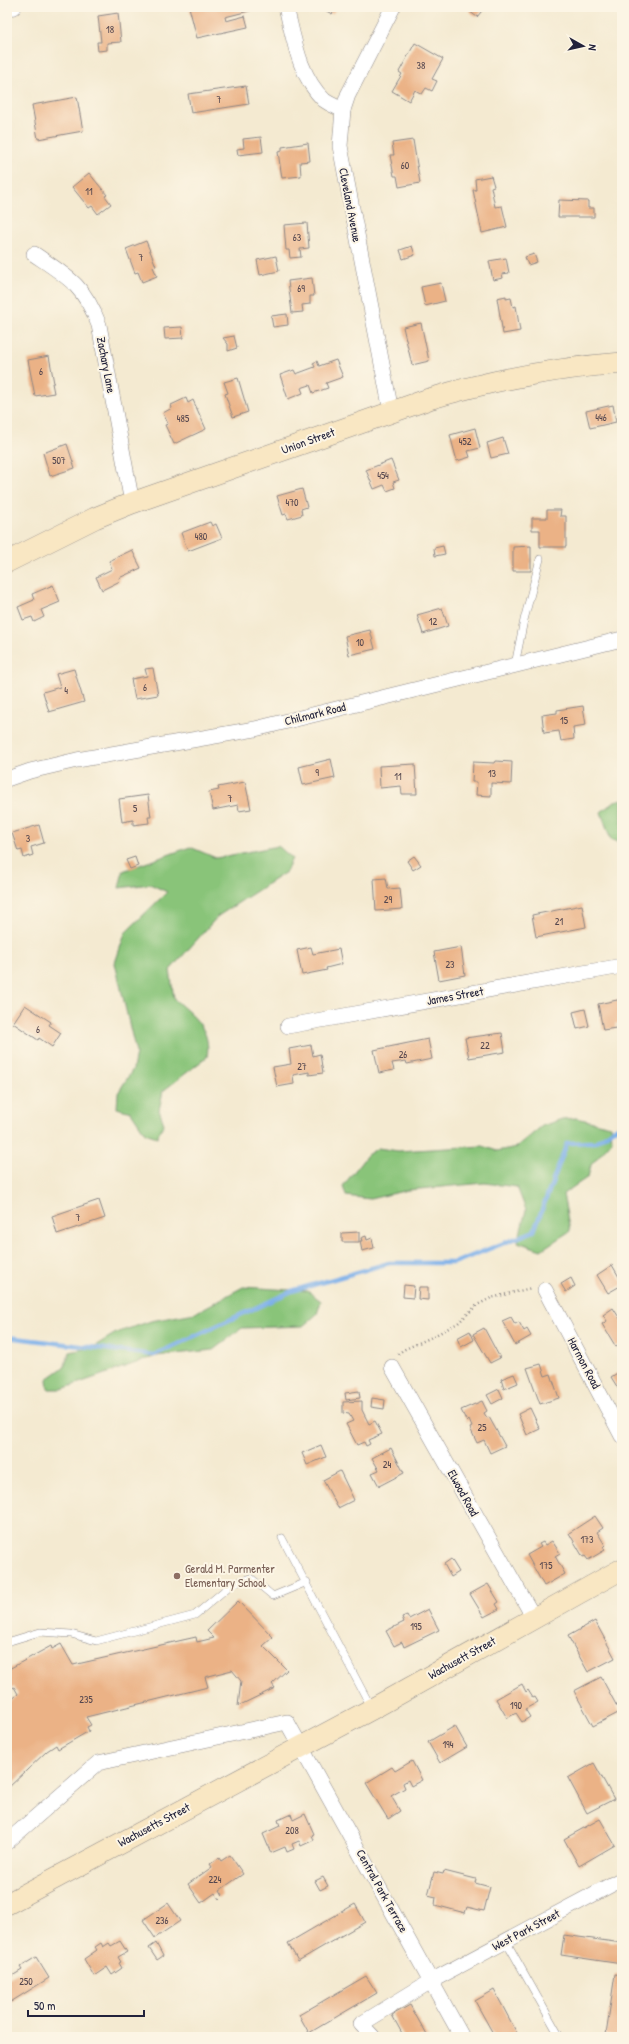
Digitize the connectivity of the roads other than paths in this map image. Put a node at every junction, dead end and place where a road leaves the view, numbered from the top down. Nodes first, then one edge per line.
1 (14, 7) edge
2 (286, 7) edge
3 (393, 7) edge
4 (7, 8) edge
5 (343, 110) junction
6 (34, 254) dead end
7 (622, 363) edge
8 (391, 411) junction
9 (132, 503) junction
10 (540, 559) dead end
11 (7, 562) edge
12 (622, 639) edge
13 (515, 665) junction
14 (7, 779) edge
15 (622, 966) edge
16 (288, 1026) dead end
17 (545, 1290) road end
18 (392, 1367) road end
19 (622, 1436) edge
20 (282, 1538) dead end
21 (622, 1569) edge
22 (307, 1582) junction
23 (534, 1618) junction
24 (7, 1642) edge
25 (372, 1708) junction
26 (302, 1746) junction
27 (7, 1842) edge
28 (622, 1879) edge
29 (7, 1904) edge
30 (506, 1940) junction
31 (431, 1981) junction
32 (373, 2037) edge
33 (462, 2037) edge
34 (560, 2037) edge

1 - 4 street
2 - 5 street
3 - 5 street, Cleveland Avenue
5 - 8 street, Cleveland Avenue
6 - 9 street, Zachary Lane
7 - 8 street, Union Street
8 - 9 street, Union Street
9 - 11 street, Union Street
10 - 13 lane
12 - 13 street, Chilmark Road
13 - 14 street, Chilmark Road
15 - 16 street, James Street
17 - 19 street, Harmon Road
18 - 23 street, Elwood Road
20 - 22 lane
21 - 23 street, Wachusett Street
22 - 24 lane
22 - 25 lane
23 - 25 street, Wachusett Street
25 - 26 street, Wachusett Street
26 - 27 street, Central Park Terrace
26 - 29 street, Wachusetts Street
26 - 31 street, Central Park Terrace
28 - 30 street, West Park Street
30 - 31 street, West Park Street
30 - 34 lane
31 - 32 street, West Park Street
31 - 33 street, Central Park Terrace

